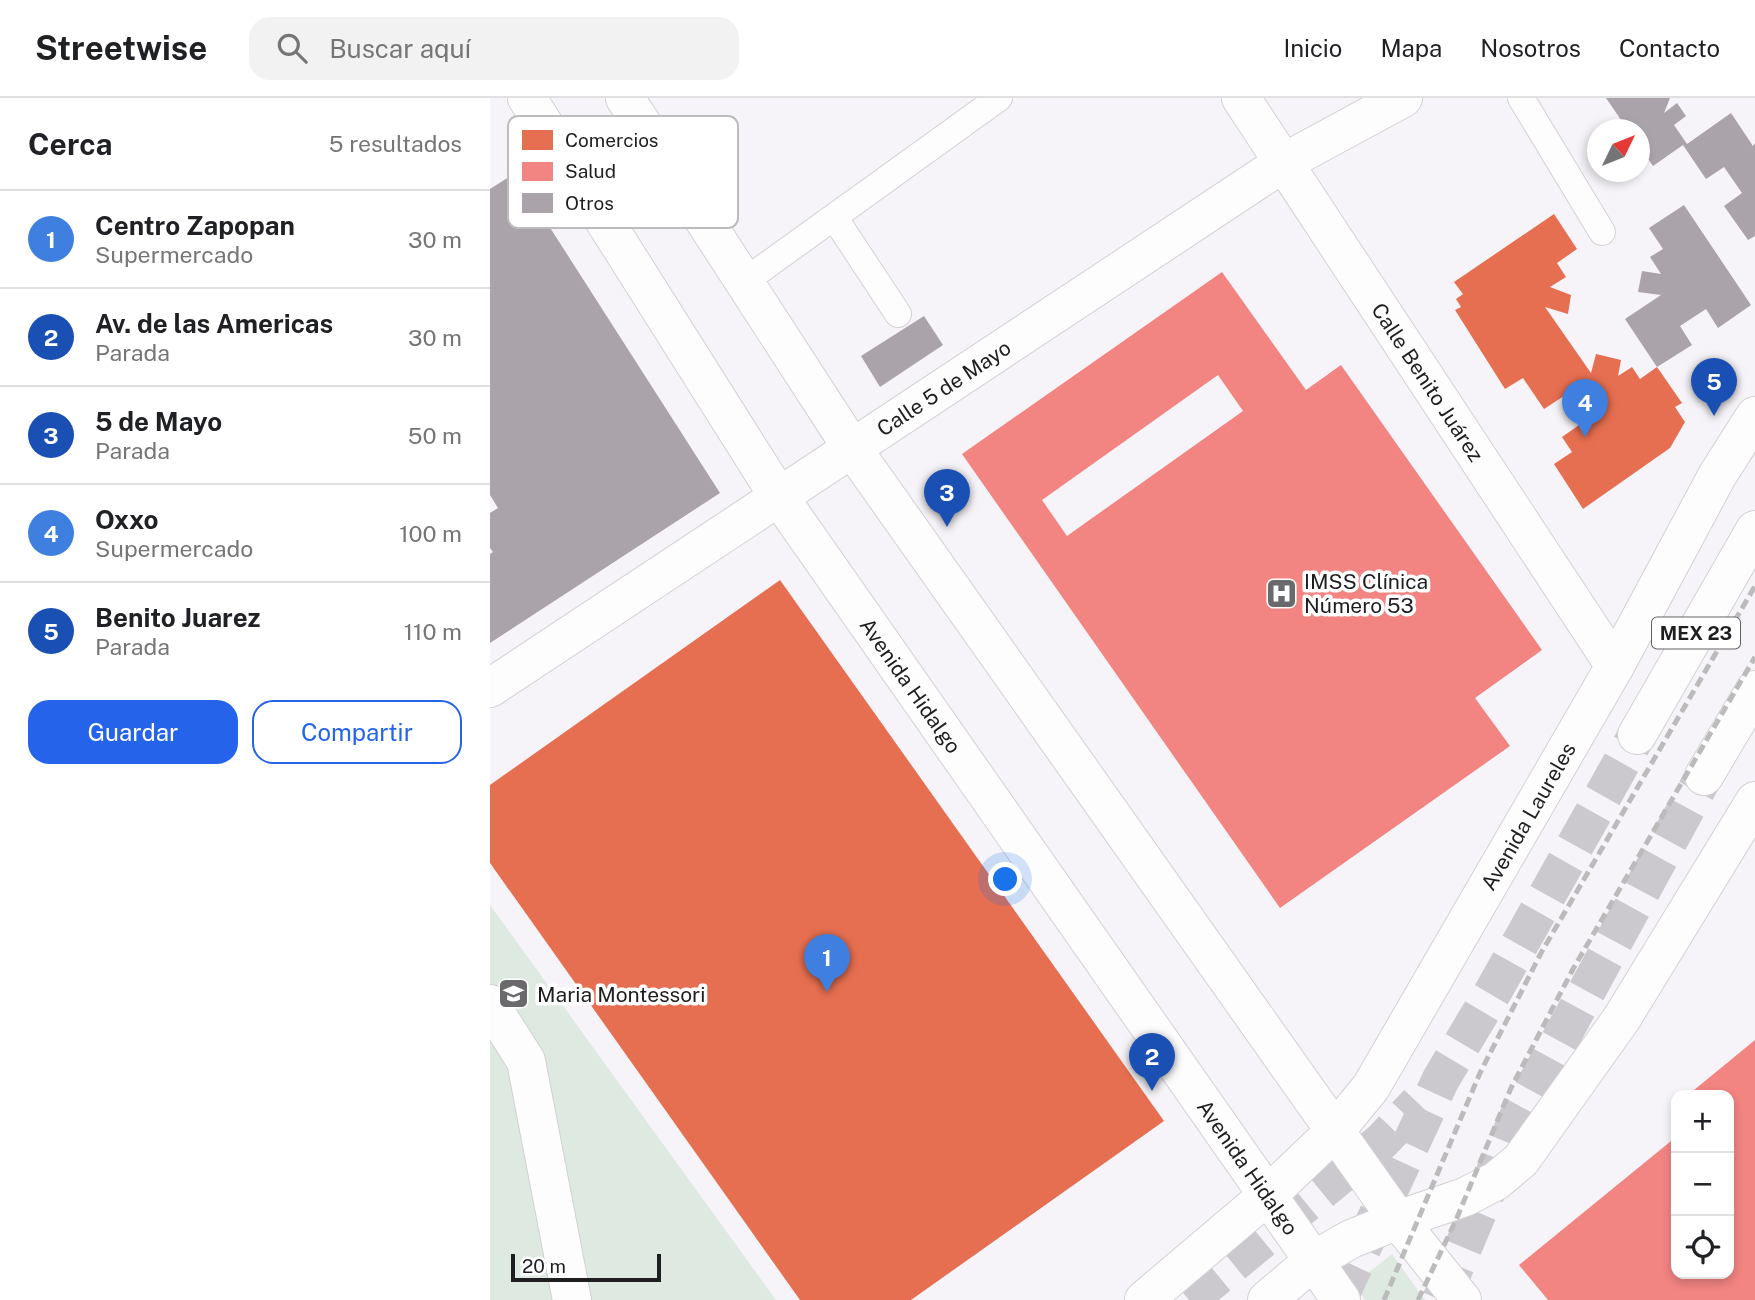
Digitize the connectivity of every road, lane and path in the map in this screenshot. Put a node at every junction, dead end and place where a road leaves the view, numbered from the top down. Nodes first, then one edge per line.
1 (527, 98) edge
2 (625, 98) edge
3 (999, 98) edge
4 (1241, 98) edge
5 (1404, 98) edge
6 (1521, 98) edge
7 (538, 116) edge
8 (637, 116) edge
9 (1283, 163) junction
10 (834, 217) junction
11 (609, 228) edge
12 (710, 228) edge
13 (1602, 232) dead end
14 (745, 281) junction
15 (898, 314) dead end
16 (1755, 416) edge
17 (852, 448) junction
18 (779, 497) junction
19 (1755, 530) edge
20 (1615, 666) junction
21 (490, 688) edge
22 (1755, 690) edge
23 (1637, 735) tunnel mouth
24 (1704, 776) tunnel mouth
25 (1755, 801) edge
26 (490, 1004) edge
27 (1335, 1131) junction
28 (1268, 1195) junction
29 (1398, 1220) junction
30 (1313, 1261) junction
31 (572, 1300) edge
32 (1144, 1300) edge
33 (1267, 1300) edge
34 (1341, 1300) edge
35 (1462, 1300) edge

1 - 7 main road, Avenida Hidalgo
2 - 8 main road
3 - 10 lane
4 - 9 main road, Calle Benito Juárez
5 - 9 main road, Calle 5 de Mayo
6 - 13 lane
9 - 17 main road, Calle 5 de Mayo
9 - 20 main road, Calle Benito Juárez
10 - 14 lane
10 - 15 lane
11 - 18 main road, Avenida Hidalgo
12 - 14 main road
14 - 17 main road
16 - 20 main road, Avenida Laureles
17 - 18 main road, Calle 5 de Mayo
17 - 27 main road
18 - 21 main road, Calle 5 de Mayo
18 - 28 main road, Avenida Hidalgo
19 - 23 main road, MEX 23
20 - 27 main road, Avenida Laureles
22 - 24 main road
25 - 29 main road
26 - 31 main road
27 - 28 main road, Avenida Laureles
27 - 29 main road
28 - 30 main road, Avenida Hidalgo
28 - 32 main road, Avenida Laureles
29 - 30 main road
29 - 35 main road
30 - 33 main road
30 - 34 main road, Avenida Hidalgo

